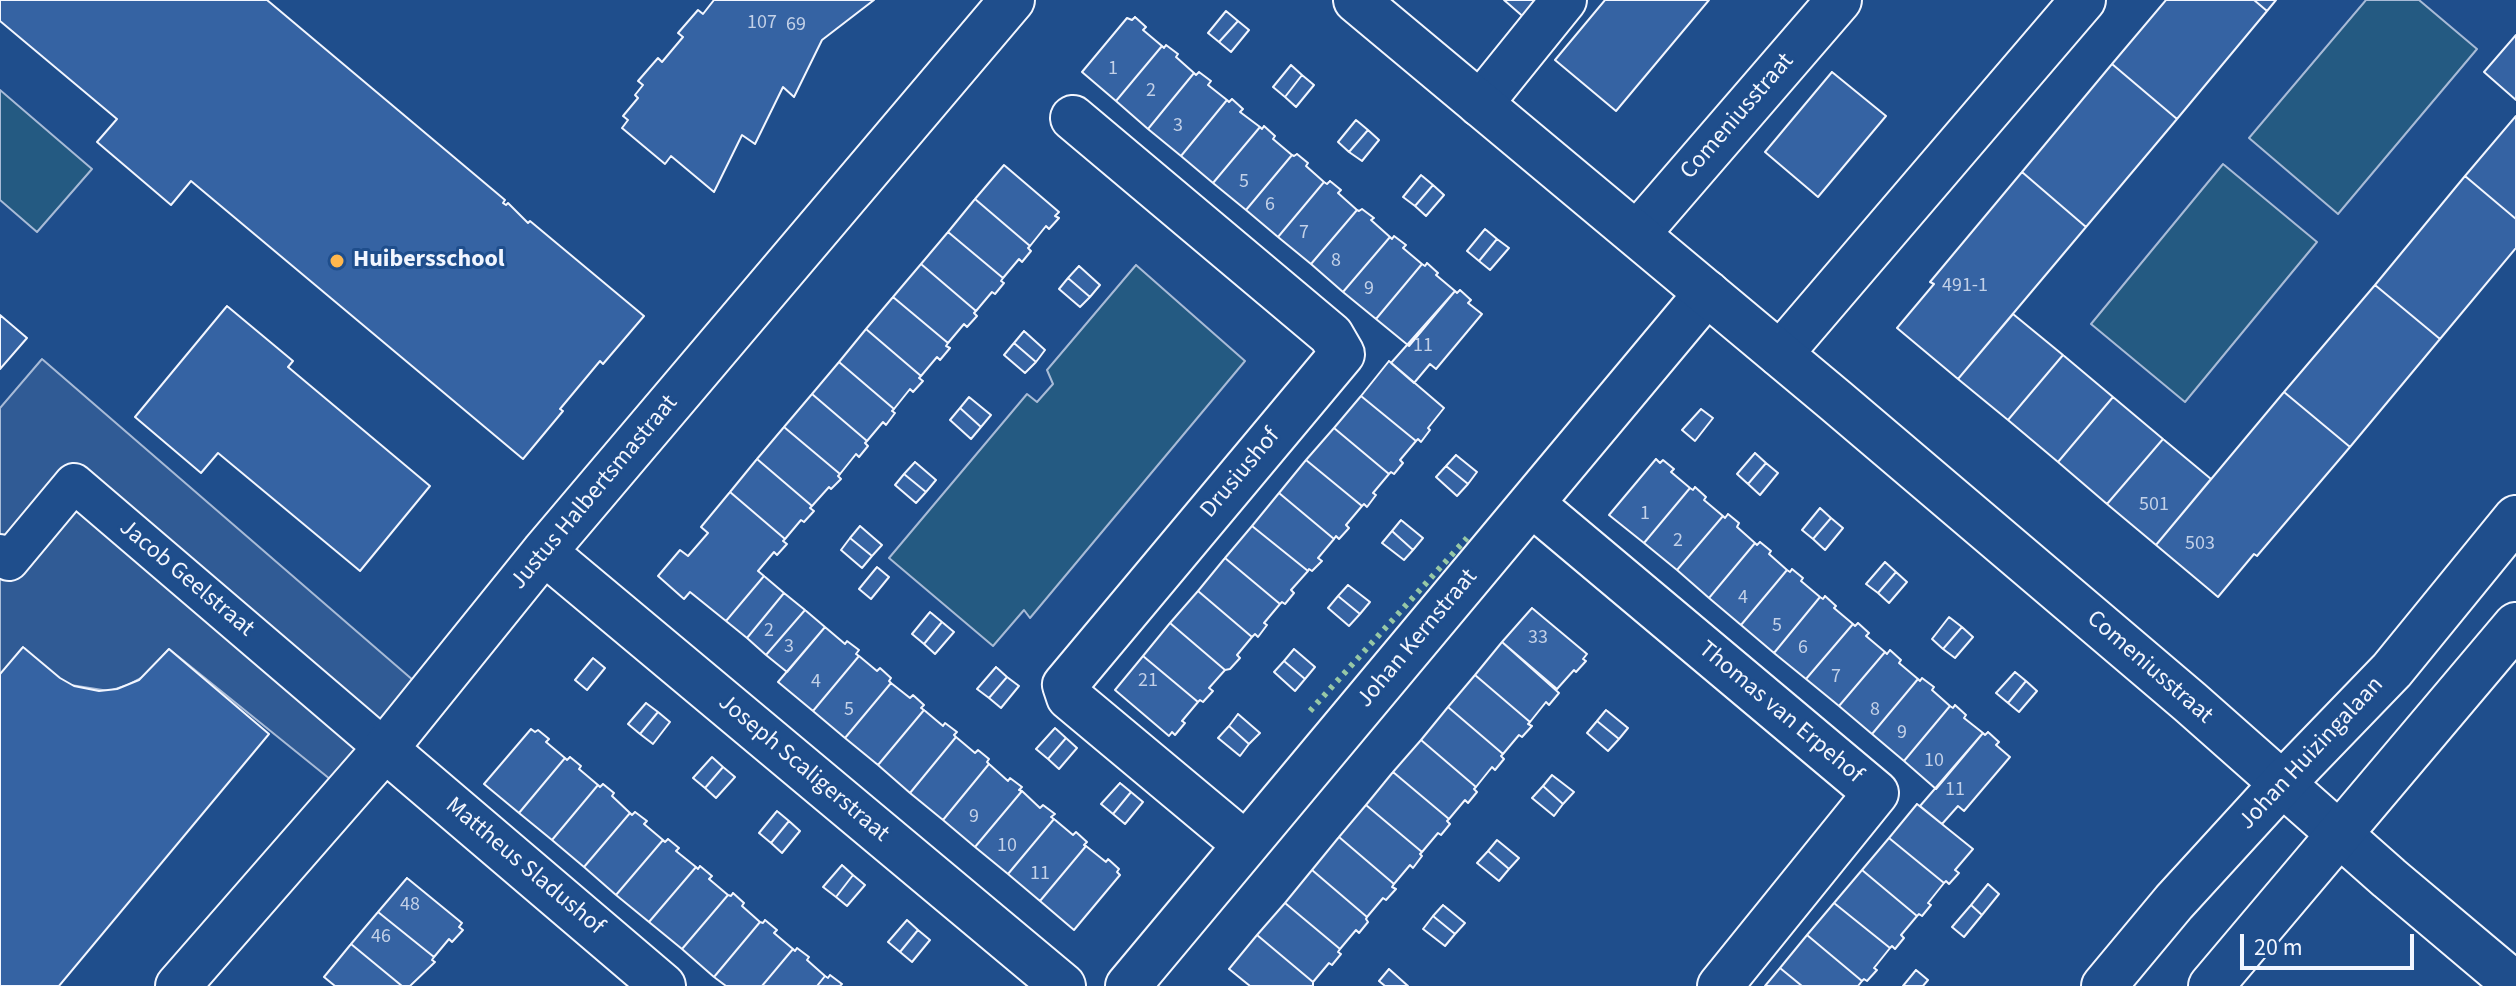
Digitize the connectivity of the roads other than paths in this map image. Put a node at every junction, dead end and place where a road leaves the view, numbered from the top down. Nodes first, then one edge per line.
1 (1012, 0) edge
2 (1356, 0) edge
3 (1564, 0) edge
4 (1839, 0) edge
5 (2083, 0) edge
6 (1480, 104) junction
7 (1073, 118) dead end
8 (1637, 234) junction
9 (1707, 293) junction
10 (1780, 354) junction
11 (1532, 504) junction
12 (2516, 518) edge
13 (544, 552) junction
14 (0, 554) edge
15 (2516, 625) edge
16 (385, 749) junction
17 (2282, 784) junction
18 (2339, 833) junction
19 (1245, 844) junction
20 (2516, 985) edge
21 (178, 986) edge
22 (663, 986) edge
23 (1063, 986) edge
24 (1128, 986) edge
25 (1720, 986) edge
26 (2104, 986) edge
27 (2211, 986) edge

1 - 13 street, Justus Halbertsmastraat
2 - 6 street, Comeniusstraat
3 - 6 street
4 - 8 street, Comeniusstraat
5 - 10 street
6 - 8 street, Comeniusstraat
7 - 19 street, Drusiushof
8 - 9 street, Comeniusstraat
9 - 10 street, Comeniusstraat
9 - 11 street, Johan Kernstraat
10 - 17 street, Comeniusstraat
11 - 19 street, Johan Kernstraat
11 - 25 street, Thomas van Erpehof
12 - 17 street, Johan Huizingalaan
13 - 16 street, Justus Halbertsmastraat
13 - 23 street, Joseph Scaligerstraat
14 - 16 street, Jacob Geelstraat
15 - 18 street
16 - 21 street, Justus Halbertsmastraat
16 - 22 street, Mattheus Sladushof
17 - 18 street, Comeniusstraat
17 - 26 street, Johan Huizingalaan
18 - 20 street, Comeniusstraat
18 - 27 street
19 - 24 street, Johan Kernstraat

